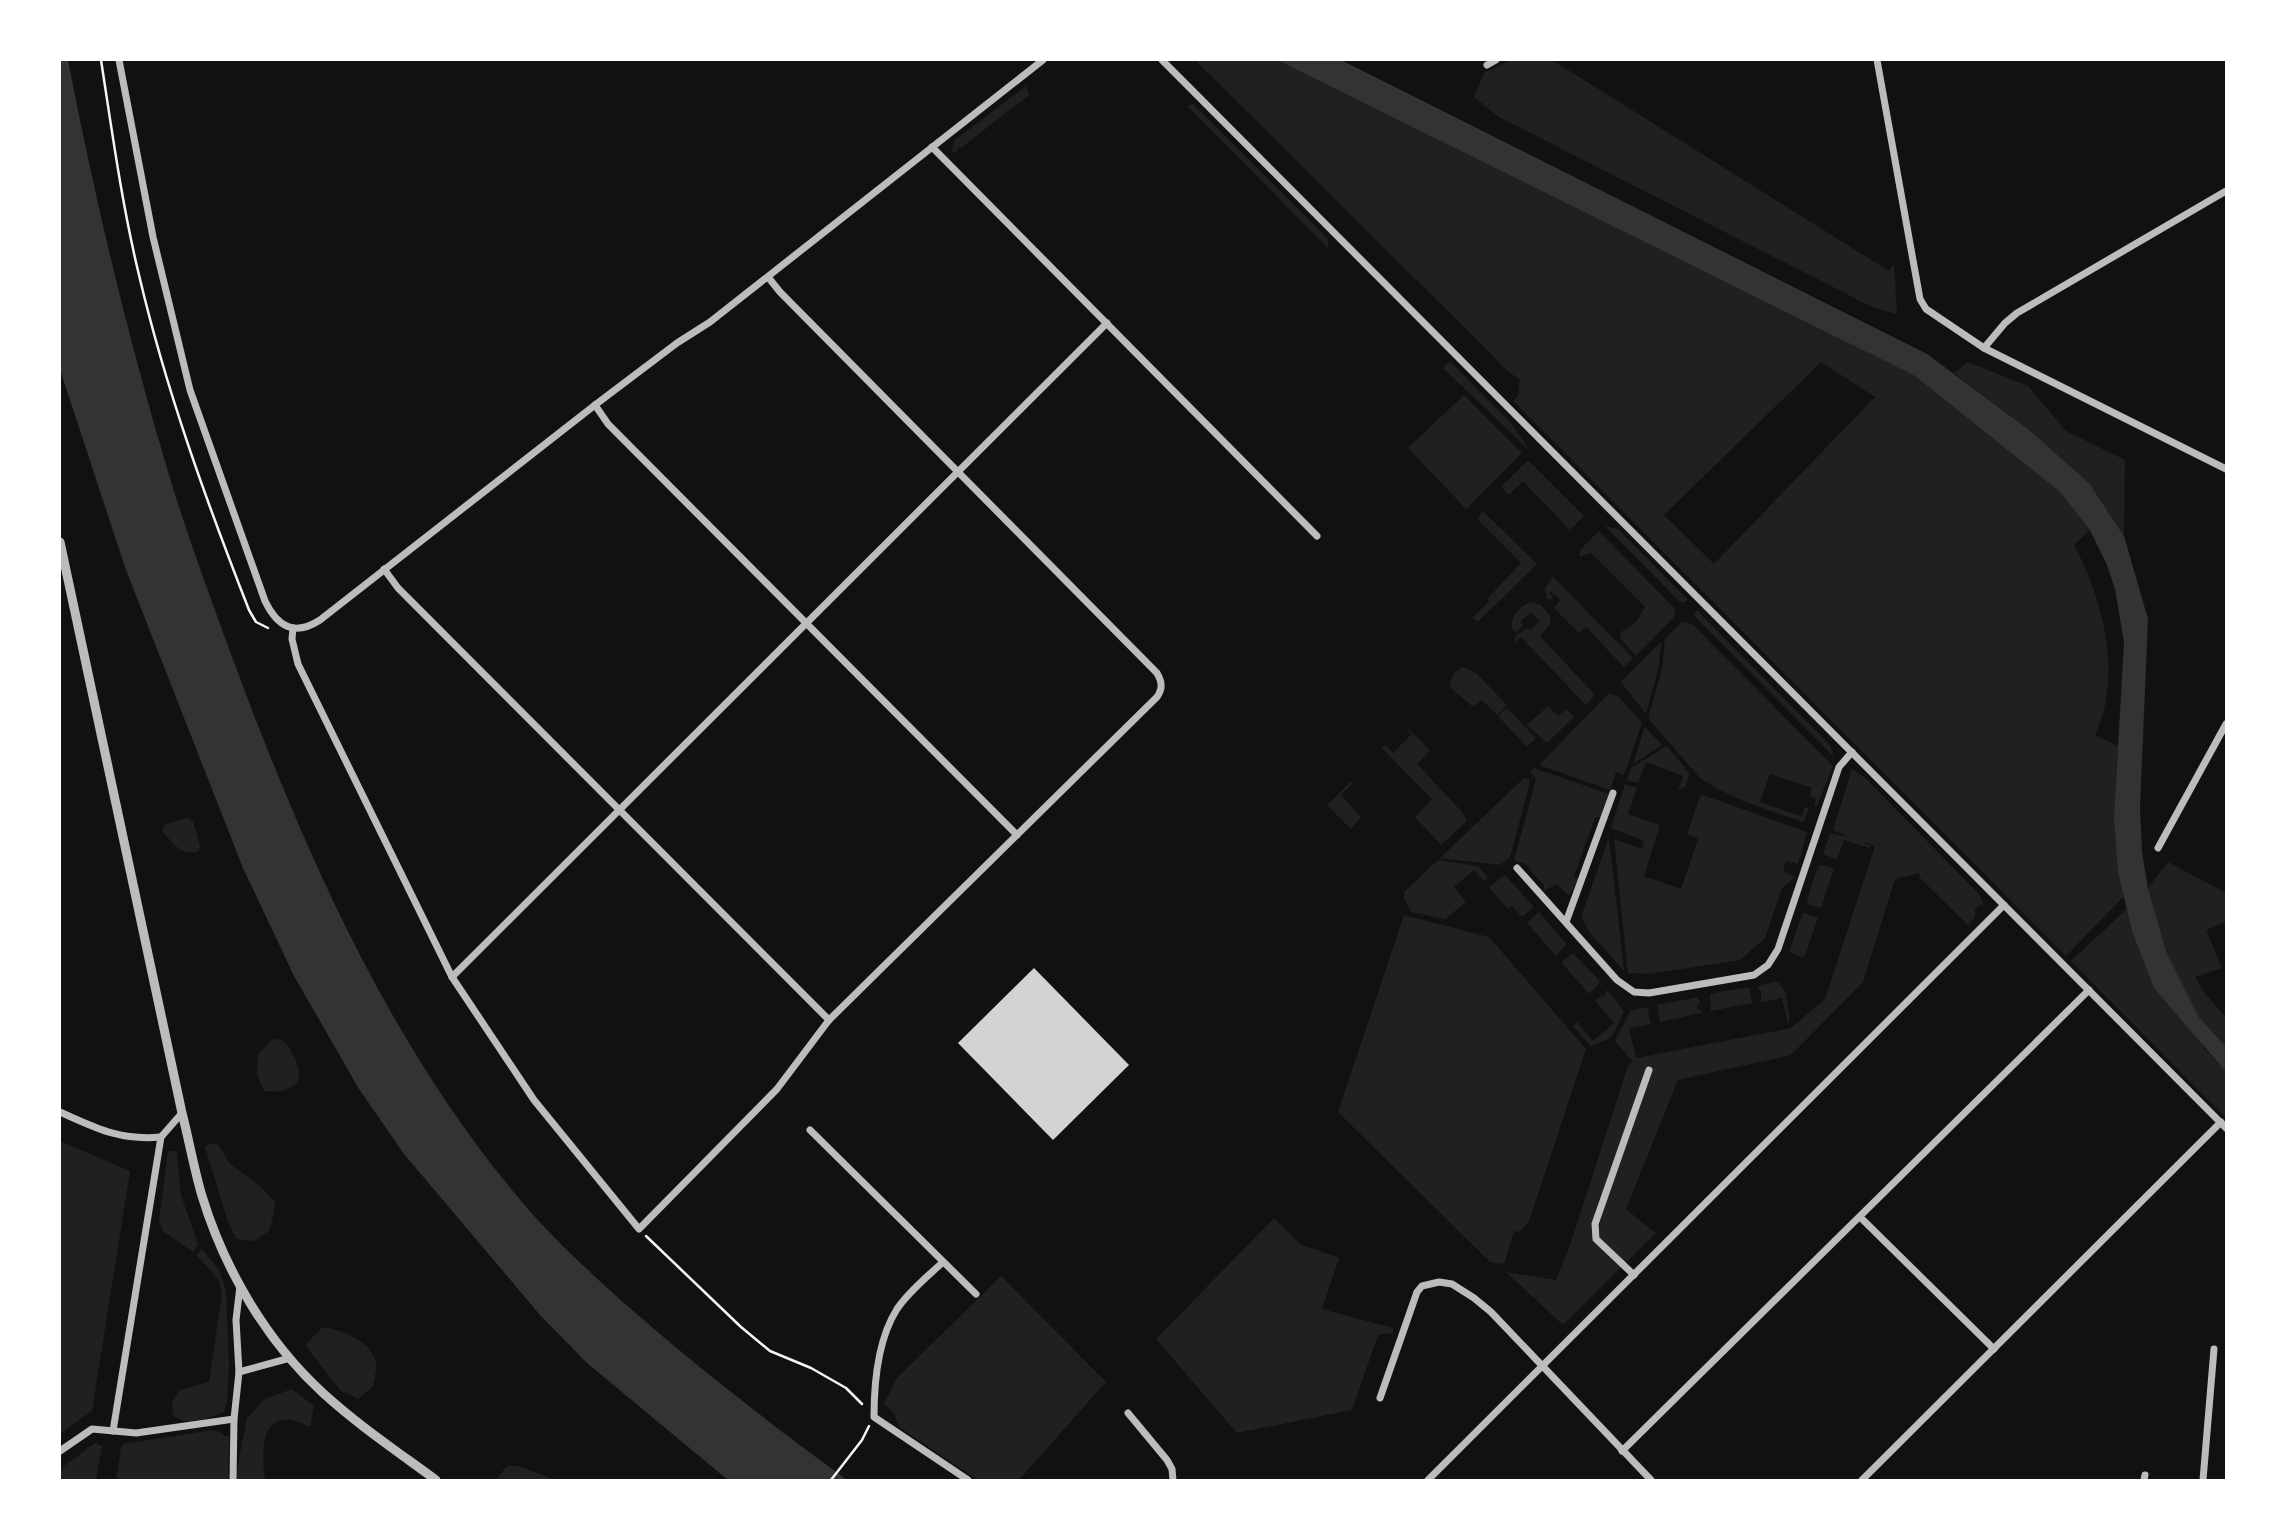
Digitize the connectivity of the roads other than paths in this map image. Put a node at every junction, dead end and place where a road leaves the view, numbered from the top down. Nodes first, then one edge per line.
1 (119, 60) edge
2 (1043, 60) edge
3 (1162, 60) edge
4 (1496, 60) edge
5 (1877, 60) edge
6 (1487, 65) dead end
7 (932, 147) junction
8 (2227, 191) edge
9 (768, 277) junction
10 (1107, 323) junction
11 (1984, 348) junction
12 (595, 405) junction
13 (2227, 469) edge
14 (958, 473) junction
15 (1317, 536) dead end
16 (60, 542) edge
17 (384, 569) junction
18 (806, 624) junction
19 (293, 628) junction
20 (2227, 724) edge
21 (1852, 752) junction
22 (1613, 793) dead end
23 (619, 811) junction
24 (1017, 835) junction
25 (2158, 848) dead end
26 (1517, 868) dead end
27 (2004, 905) junction
28 (1566, 922) junction
29 (452, 977) junction
30 (2089, 990) junction
31 (829, 1020) junction
32 (1649, 1070) dead end
33 (60, 1112) edge
34 (182, 1113) junction
35 (2224, 1125) edge
36 (810, 1130) dead end
37 (161, 1137) junction
38 (1860, 1217) junction
39 (943, 1262) junction
40 (1634, 1275) junction
41 (240, 1286) junction
42 (976, 1294) dead end
43 (1994, 1349) junction
44 (2214, 1349) dead end
45 (290, 1358) junction
46 (1542, 1367) junction
47 (239, 1372) junction
48 (1380, 1398) dead end
49 (1128, 1413) dead end
50 (234, 1419) junction
51 (113, 1431) junction
52 (60, 1451) edge
53 (1622, 1451) junction
54 (233, 1480) edge
55 (436, 1480) edge
56 (968, 1480) edge
57 (1173, 1480) edge
58 (1428, 1480) edge
59 (1651, 1480) edge
60 (1862, 1480) edge
61 (2203, 1480) edge

1 - 19 street
2 - 7 street
3 - 21 street
4 - 6 street
5 - 11 street
7 - 9 street
7 - 10 street
8 - 11 street
9 - 12 street
9 - 14 street
10 - 14 street
10 - 15 street
11 - 13 street
12 - 17 street
12 - 18 street
14 - 18 street
14 - 24 street
16 - 34 street
17 - 19 street
17 - 23 street
18 - 23 street
18 - 24 street
19 - 29 street
20 - 25 street
21 - 27 street
21 - 28 street
22 - 28 street
23 - 29 street
23 - 31 street
24 - 31 street
26 - 28 street
27 - 30 street
27 - 40 street
29 - 31 street
30 - 35 street
30 - 38 street
32 - 40 street
33 - 37 street
34 - 37 street
34 - 41 street
35 - 43 street
36 - 39 street
37 - 51 street
38 - 43 street
38 - 53 street
39 - 42 street
39 - 56 street
40 - 46 street
41 - 45 street
41 - 47 street
43 - 60 street
44 - 61 street
45 - 47 street
45 - 55 street
46 - 48 street
46 - 53 street
46 - 58 street
47 - 50 street
49 - 57 street
50 - 51 street
50 - 54 street
51 - 52 street
53 - 59 street

